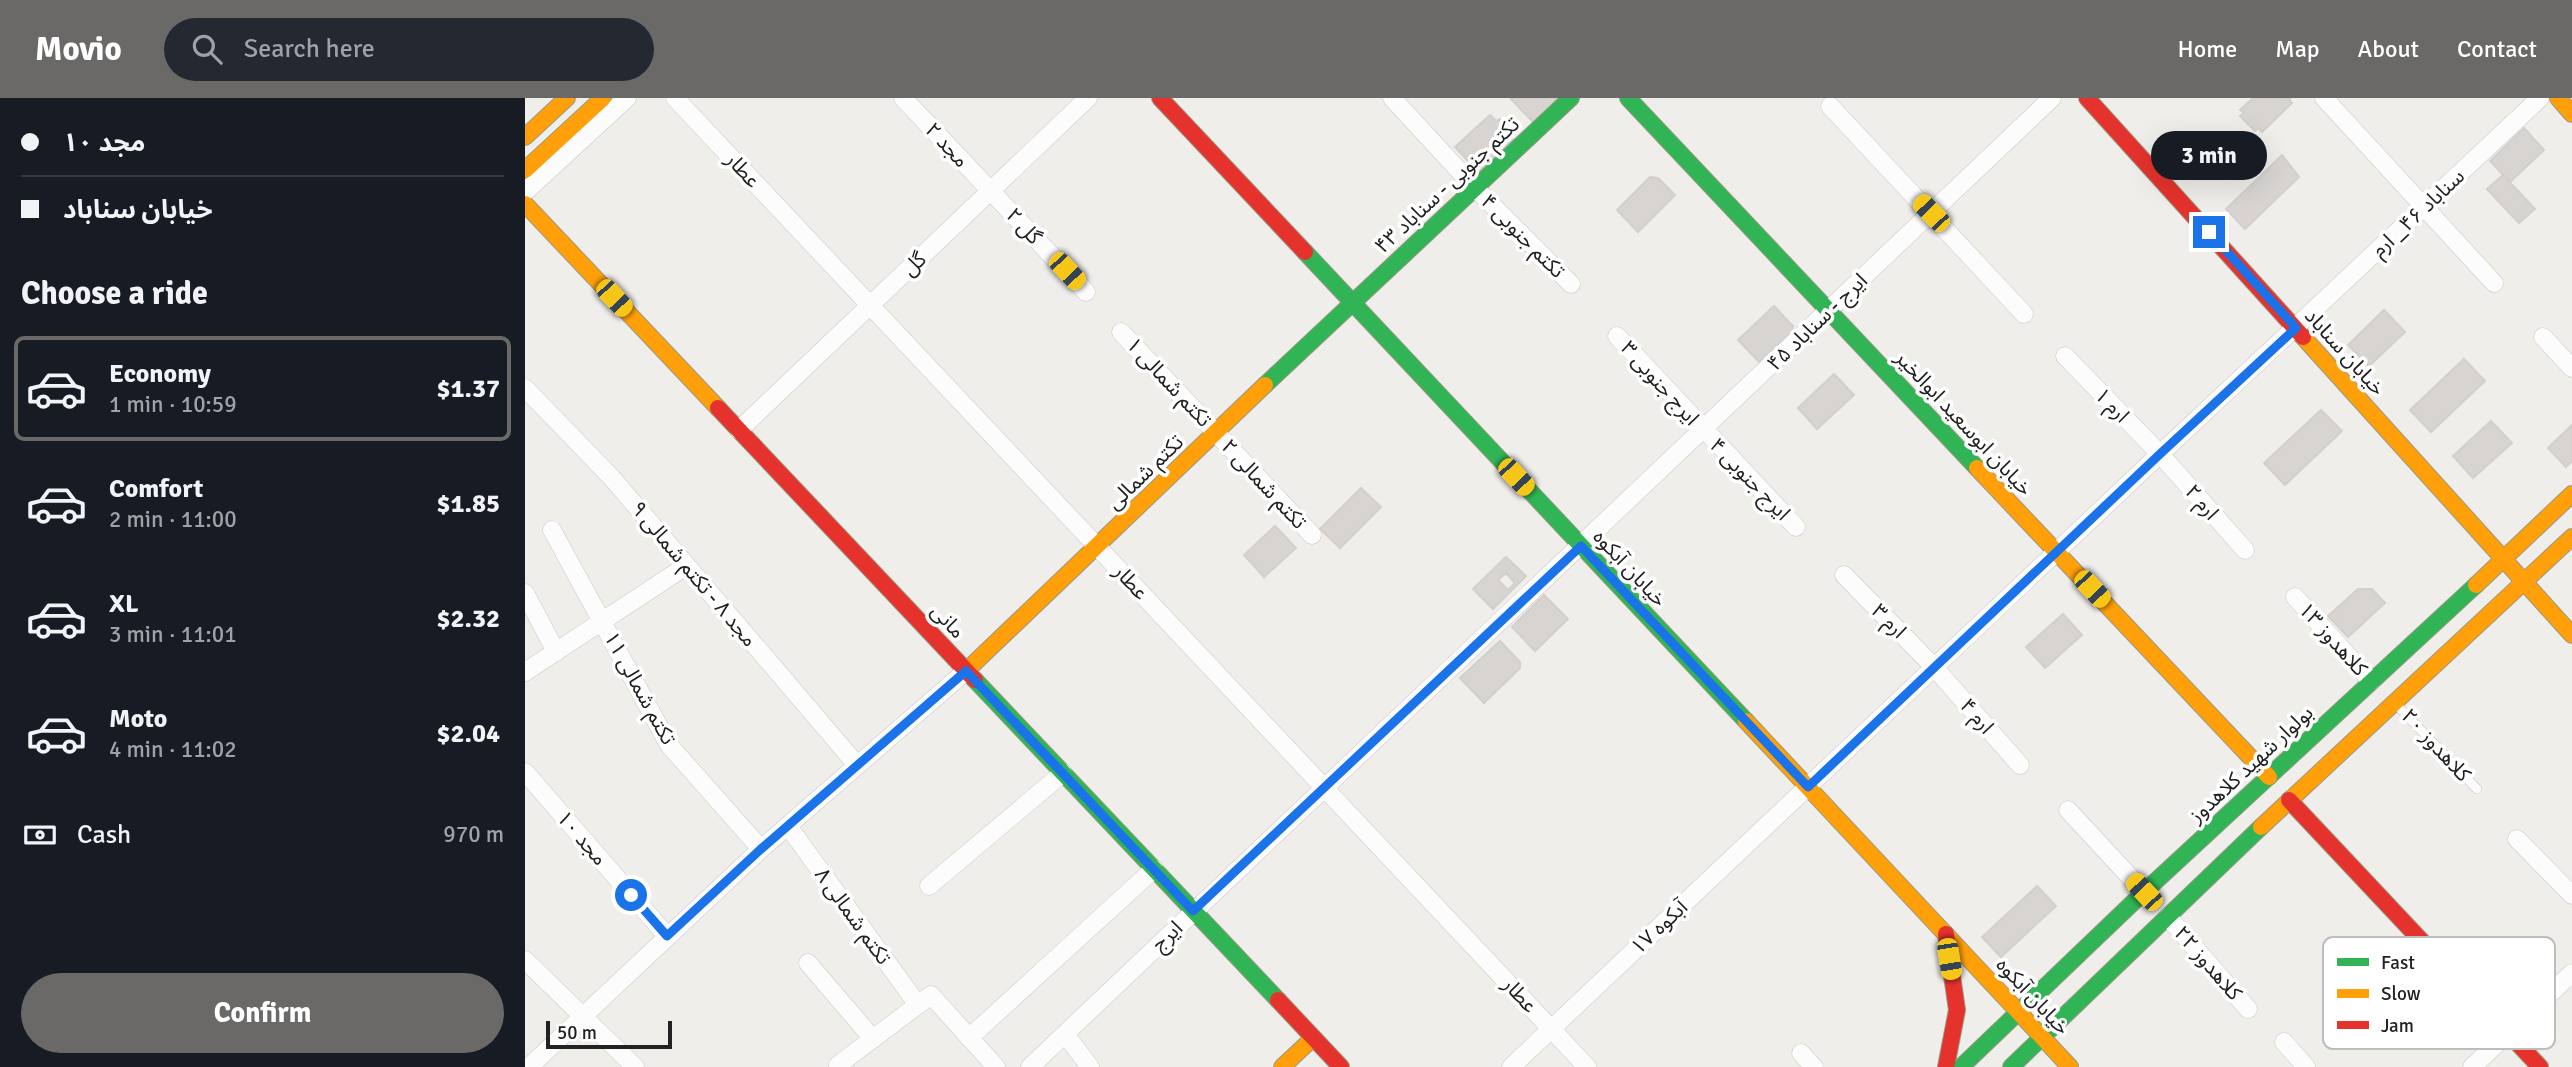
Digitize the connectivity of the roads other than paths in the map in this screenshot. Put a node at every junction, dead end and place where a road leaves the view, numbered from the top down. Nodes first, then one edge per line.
1 (567, 98) edge
2 (603, 98) edge
3 (627, 98) edge
4 (675, 98) edge
5 (904, 98) edge
6 (1089, 98) edge
7 (1160, 98) edge
8 (1392, 98) edge
9 (1571, 98) edge
10 (1628, 98) edge
11 (2052, 98) edge
12 (2087, 98) edge
13 (2324, 98) edge
14 (2540, 98) edge
15 (1830, 106) dead end
16 (525, 136) edge
17 (525, 170) edge
18 (1475, 188) junction
19 (991, 191) junction
20 (525, 192) edge
21 (525, 204) edge
22 (2423, 207) junction
23 (1931, 213) junction
24 (2494, 283) dead end
25 (1571, 284) dead end
26 (1086, 292) dead end
27 (1352, 303) junction
28 (870, 305) junction
29 (1829, 310) junction
30 (2024, 314) dead end
31 (2296, 328) junction
32 (1121, 331) dead end
33 (1617, 337) dead end
34 (2543, 337) dead end
35 (2065, 356) dead end
36 (2572, 368) edge
37 (525, 388) edge
38 (739, 430) junction
39 (1703, 430) junction
40 (1216, 432) junction
41 (2160, 454) junction
42 (2572, 494) edge
43 (1796, 527) dead end
44 (552, 530) dead end
45 (1312, 535) dead end
46 (2572, 537) edge
47 (1097, 546) junction
48 (1581, 546) junction
49 (2245, 550) dead end
50 (2056, 552) junction
51 (2504, 559) junction
52 (686, 566) junction
53 (1844, 575) dead end
54 (2524, 582) junction
55 (525, 593) edge
56 (2295, 597) dead end
57 (603, 620) junction
58 (2572, 635) edge
59 (556, 652) junction
60 (1934, 667) junction
61 (966, 671) junction
62 (525, 672) edge
63 (2371, 681) junction
64 (2394, 701) junction
65 (857, 765) junction
66 (2021, 765) dead end
67 (525, 772) edge
68 (1063, 773) junction
69 (2269, 777) junction
70 (1808, 787) junction
71 (1324, 788) junction
72 (2477, 789) dead end
73 (2289, 800) junction
74 (2068, 810) dead end
75 (788, 826) junction
76 (2517, 839) dead end
77 (761, 849) junction
78 (1154, 869) junction
79 (929, 886) dead end
80 (2144, 892) junction
81 (2572, 895) edge
82 (1193, 911) junction
83 (2168, 917) junction
84 (1945, 934) junction
85 (667, 936) junction
86 (2418, 937) edge
87 (525, 960) edge
88 (808, 963) dead end
89 (2572, 973) edge
90 (2555, 989) edge
91 (918, 1005) junction
92 (2248, 1009) dead end
93 (2020, 1013) junction
94 (583, 1016) junction
95 (1551, 1029) junction
96 (1065, 1034) junction
97 (969, 1038) junction
98 (1313, 1038) junction
99 (2043, 1038) junction
100 (873, 1039) junction
101 (2284, 1042) dead end
102 (2491, 1049) edge
103 (2523, 1049) edge
104 (1801, 1053) dead end
105 (839, 1066) edge
106 (529, 1067) edge
107 (635, 1067) edge
108 (996, 1067) edge
109 (1030, 1067) edge
110 (1090, 1067) edge
111 (1282, 1067) edge
112 (1341, 1067) edge
113 (1511, 1067) edge
114 (1587, 1067) edge
115 (1814, 1067) edge
116 (1945, 1067) edge
117 (1961, 1067) edge
118 (2011, 1067) edge
119 (2070, 1067) edge
120 (2307, 1067) edge
121 (2472, 1067) edge
122 (2540, 1067) edge

1 - 16 main road
2 - 17 main road
3 - 20 street
4 - 28 street, عطار
5 - 19 street, مجد ۲
6 - 19 street, گل
7 - 27 main road, خیابان آبکوه
8 - 18 street, تکتم جنوبی ۴
9 - 18 main road, تکتم جنوبی - سناباد ۴۳
10 - 29 main road, خیابان ابوسعید ابوالخیر
11 - 23 street, ایرج - سناباد ۴۵
12 - 31 main road, خیابان سناباد
13 - 22 street
14 - 22 street, سناباد ۴۶_ ارم
15 - 23 street
18 - 25 street, تکتم جنوبی ۴
18 - 27 main road, تکتم جنوبی - سناباد ۴۳
19 - 26 street, گل ۲
19 - 28 street, گل
21 - 38 main road, مانی
22 - 24 street
22 - 31 street, سناباد ۴۶_ ارم
23 - 29 street, ایرج - سناباد ۴۵
23 - 30 street
27 - 40 main road, تکتم شمالی
27 - 48 main road, خیابان آبکوه
28 - 38 street, گل
28 - 47 street, عطار
29 - 39 street, ایرج - سناباد ۴۵
29 - 50 main road, خیابان ابوسعید ابوالخیر
31 - 41 street, سناباد ۴۶_ ارم
31 - 51 main road, خیابان سناباد
32 - 40 street, تکتم شمالی ۱
33 - 39 street, ایرج جنوبی ۳
34 - 36 street
35 - 41 street, ارم ۱
37 - 52 street, مجد ۸ - تکتم شمالی ۹
38 - 61 main road, مانی
39 - 43 street, ایرج جنوبی ۴
39 - 48 street, ایرج - سناباد ۴۵
40 - 45 street, تکتم شمالی ۲
40 - 47 main road, تکتم شمالی
41 - 49 street, ارم ۲
41 - 50 street, سناباد ۴۶_ ارم
42 - 51 main road, بولوار شهید کلاهدوز
44 - 57 street, تکتم شمالی ۱۱
46 - 54 main road
47 - 61 main road, تکتم شمالی
47 - 71 street, عطار
48 - 70 main road, خیابان آبکوه
48 - 71 street, ایرج
50 - 60 street, آبکوه ۱۷
50 - 69 main road, خیابان ابوسعید ابوالخیر
51 - 54 main road, خیابان سناباد
51 - 63 main road, بولوار شهید کلاهدوز
52 - 57 street
52 - 65 street, مجد ۸ - تکتم شمالی ۹
53 - 60 street, ارم ۳
54 - 58 main road, خیابان سناباد
54 - 64 main road
55 - 59 street
56 - 63 street, کلاهدوز ۱۳
57 - 59 street
57 - 77 street, تکتم شمالی ۱۱
59 - 62 street
60 - 66 street, ارم ۴
60 - 70 street, آبکوه ۱۷
61 - 65 street
61 - 68 main road, مانی
63 - 69 main road, بولوار شهید کلاهدوز
64 - 72 lane, کلاهدوز ۲۰
64 - 73 main road
65 - 75 street
67 - 85 street, مجد ۱۰
68 - 78 main road, مانی
68 - 79 street
69 - 80 main road, بولوار شهید کلاهدوز
70 - 84 main road, خیابان آبکوه
70 - 95 street, آبکوه ۱۷
71 - 82 street, ایرج
71 - 95 street, عطار
73 - 83 main road
73 - 86 main road
74 - 80 street
75 - 77 street
75 - 91 street, تکتم شمالی ۸
76 - 81 street
77 - 85 street
78 - 82 main road, مانی
78 - 97 street
80 - 93 main road, بولوار شهید کلاهدوز
82 - 96 street, ایرج
82 - 98 main road, مانی
83 - 92 street, کلاهدوز ۲۲
83 - 99 main road
84 - 93 main road, خیابان آبکوه
84 - 116 main road
85 - 94 street
87 - 94 street
88 - 100 street
89 - 90 street
91 - 97 street
91 - 100 street
93 - 99 main road, خیابان آبکوه
93 - 117 main road, بولوار شهید کلاهدوز
94 - 106 street
94 - 107 street
95 - 113 street, آبکوه ۱۷
95 - 114 street, عطار
96 - 109 street, ایرج
96 - 110 street
97 - 108 street
98 - 111 main road
98 - 112 main road, مانی
99 - 118 main road
99 - 119 main road, خیابان آبکوه
100 - 105 street
101 - 120 street
102 - 121 street
103 - 122 main road
104 - 115 street

